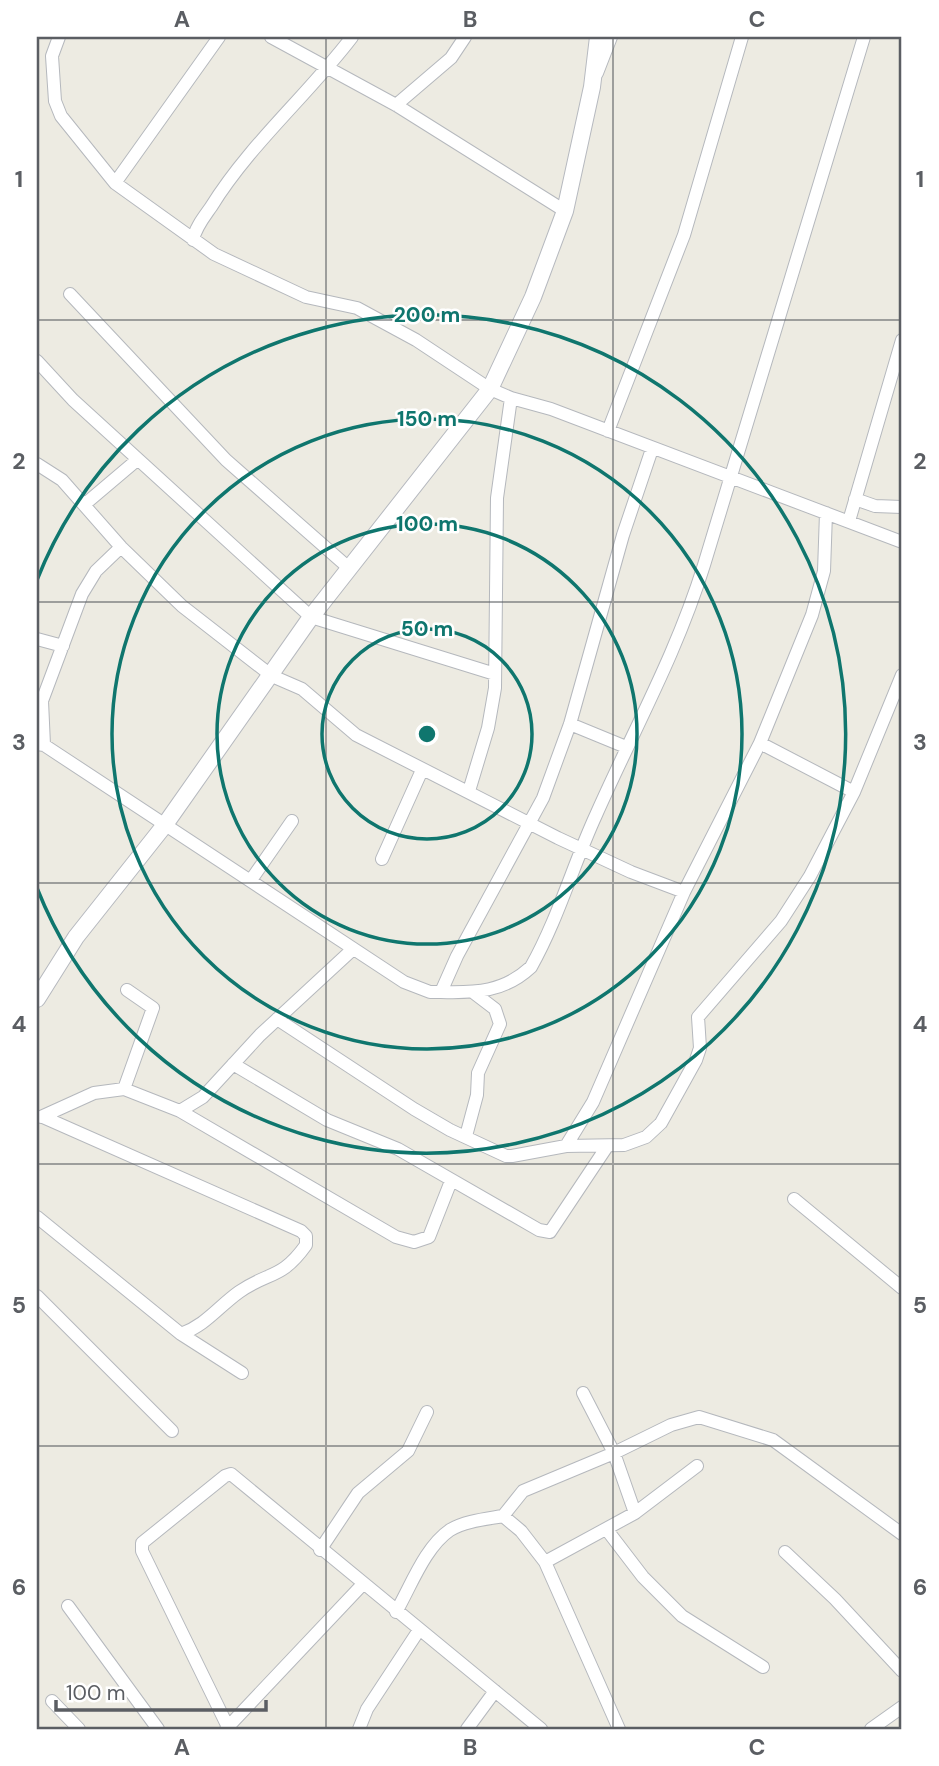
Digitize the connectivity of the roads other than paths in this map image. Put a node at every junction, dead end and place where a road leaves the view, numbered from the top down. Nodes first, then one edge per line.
1 (59, 37) edge
2 (219, 37) edge
3 (271, 37) edge
4 (352, 37) edge
5 (465, 37) edge
6 (598, 37) edge
7 (611, 37) edge
8 (742, 37) edge
9 (864, 37) edge
10 (328, 68) junction
11 (592, 87) junction
12 (396, 105) junction
13 (115, 183) junction
14 (565, 211) junction
15 (193, 240) junction
16 (70, 295) dead end
17 (902, 340) edge
18 (37, 361) edge
19 (490, 389) junction
20 (511, 398) junction
21 (608, 430) junction
22 (652, 449) junction
23 (137, 460) junction
24 (37, 464) edge
25 (731, 475) junction
26 (855, 499) junction
27 (85, 504) junction
28 (902, 507) edge
29 (826, 513) junction
30 (849, 521) junction
31 (902, 541) edge
32 (121, 547) junction
33 (350, 569) junction
34 (311, 617) junction
35 (37, 639) edge
36 (63, 646) junction
37 (495, 674) junction
38 (902, 675) edge
39 (272, 677) junction
40 (570, 724) junction
41 (760, 743) junction
42 (40, 745) edge
43 (626, 747) junction
44 (422, 770) junction
45 (469, 791) junction
46 (854, 793) junction
47 (292, 821) dead end
48 (528, 824) junction
49 (164, 826) junction
50 (581, 849) junction
51 (382, 859) dead end
52 (251, 880) junction
53 (684, 892) junction
54 (353, 949) junction
55 (127, 990) dead end
56 (441, 992) junction
57 (474, 993) junction
58 (37, 999) edge
59 (277, 1019) junction
60 (233, 1064) junction
61 (124, 1089) junction
62 (180, 1111) junction
63 (40, 1118) edge
64 (466, 1136) junction
65 (566, 1146) junction
66 (606, 1147) junction
67 (451, 1181) junction
68 (794, 1199) dead end
69 (37, 1217) edge
70 (902, 1288) edge
71 (37, 1296) edge
72 (181, 1334) junction
73 (242, 1373) dead end
74 (583, 1393) dead end
75 (427, 1412) dead end
76 (172, 1431) dead end
77 (614, 1453) junction
78 (696, 1465) dead end
79 (635, 1513) junction
80 (503, 1516) junction
81 (607, 1530) junction
82 (902, 1534) edge
83 (320, 1550) junction
84 (785, 1552) dead end
85 (545, 1562) junction
86 (362, 1585) junction
87 (68, 1606) dead end
88 (396, 1612) junction
89 (419, 1630) junction
90 (763, 1667) dead end
91 (902, 1671) edge
92 (495, 1691) junction
93 (52, 1701) dead end
94 (902, 1707) edge
95 (227, 1728) edge
96 (79, 1729) edge
97 (158, 1729) edge
98 (359, 1729) edge
99 (467, 1729) edge
100 (541, 1729) edge
101 (619, 1729) edge
102 (871, 1729) edge

1 - 13 street
2 - 13 street
3 - 10 street
4 - 10 street
5 - 12 street
6 - 11 street
7 - 11 street
8 - 21 street
9 - 25 street
10 - 12 street
10 - 15 street
11 - 14 street
12 - 14 street
13 - 15 street
14 - 19 street
15 - 19 street
16 - 33 street
17 - 26 street
18 - 23 street
19 - 20 street
19 - 33 street
20 - 21 street
20 - 37 street
21 - 22 street
22 - 25 street
22 - 40 street
23 - 27 street
23 - 34 street
24 - 27 street
25 - 29 street
25 - 43 street
26 - 28 street
26 - 30 street
27 - 32 street
29 - 30 street
29 - 41 street
30 - 31 street
32 - 36 street
32 - 39 street
33 - 34 street
34 - 37 street
34 - 39 street
35 - 36 street
36 - 42 street
37 - 45 street
38 - 46 street
39 - 44 street
39 - 49 street
40 - 43 street
40 - 48 street
41 - 46 street
41 - 53 street
42 - 49 street
43 - 50 street
44 - 45 street
44 - 51 street
45 - 48 street
46 - 66 street
47 - 52 street
48 - 50 street
48 - 56 street
49 - 52 street
49 - 58 street
50 - 53 street
50 - 57 street
52 - 54 street
53 - 65 street
54 - 56 street
54 - 59 street
55 - 61 street
56 - 57 street
57 - 64 street
59 - 60 street
59 - 64 street
60 - 62 street
60 - 67 street
61 - 62 street
61 - 63 street
62 - 67 street
63 - 72 street
64 - 65 street
65 - 66 street
66 - 67 street
68 - 70 street
69 - 72 street
71 - 76 street
72 - 73 street
74 - 77 street
75 - 83 street
77 - 79 street
77 - 80 street
77 - 82 street
78 - 79 street
79 - 81 street
80 - 85 street
80 - 88 street
81 - 85 street
81 - 90 street
83 - 86 street
83 - 95 street
84 - 91 street
85 - 101 street
86 - 88 street
86 - 95 street
87 - 97 street
88 - 89 street
89 - 92 street
89 - 98 street
92 - 99 street
92 - 100 street
93 - 96 street
94 - 102 street

